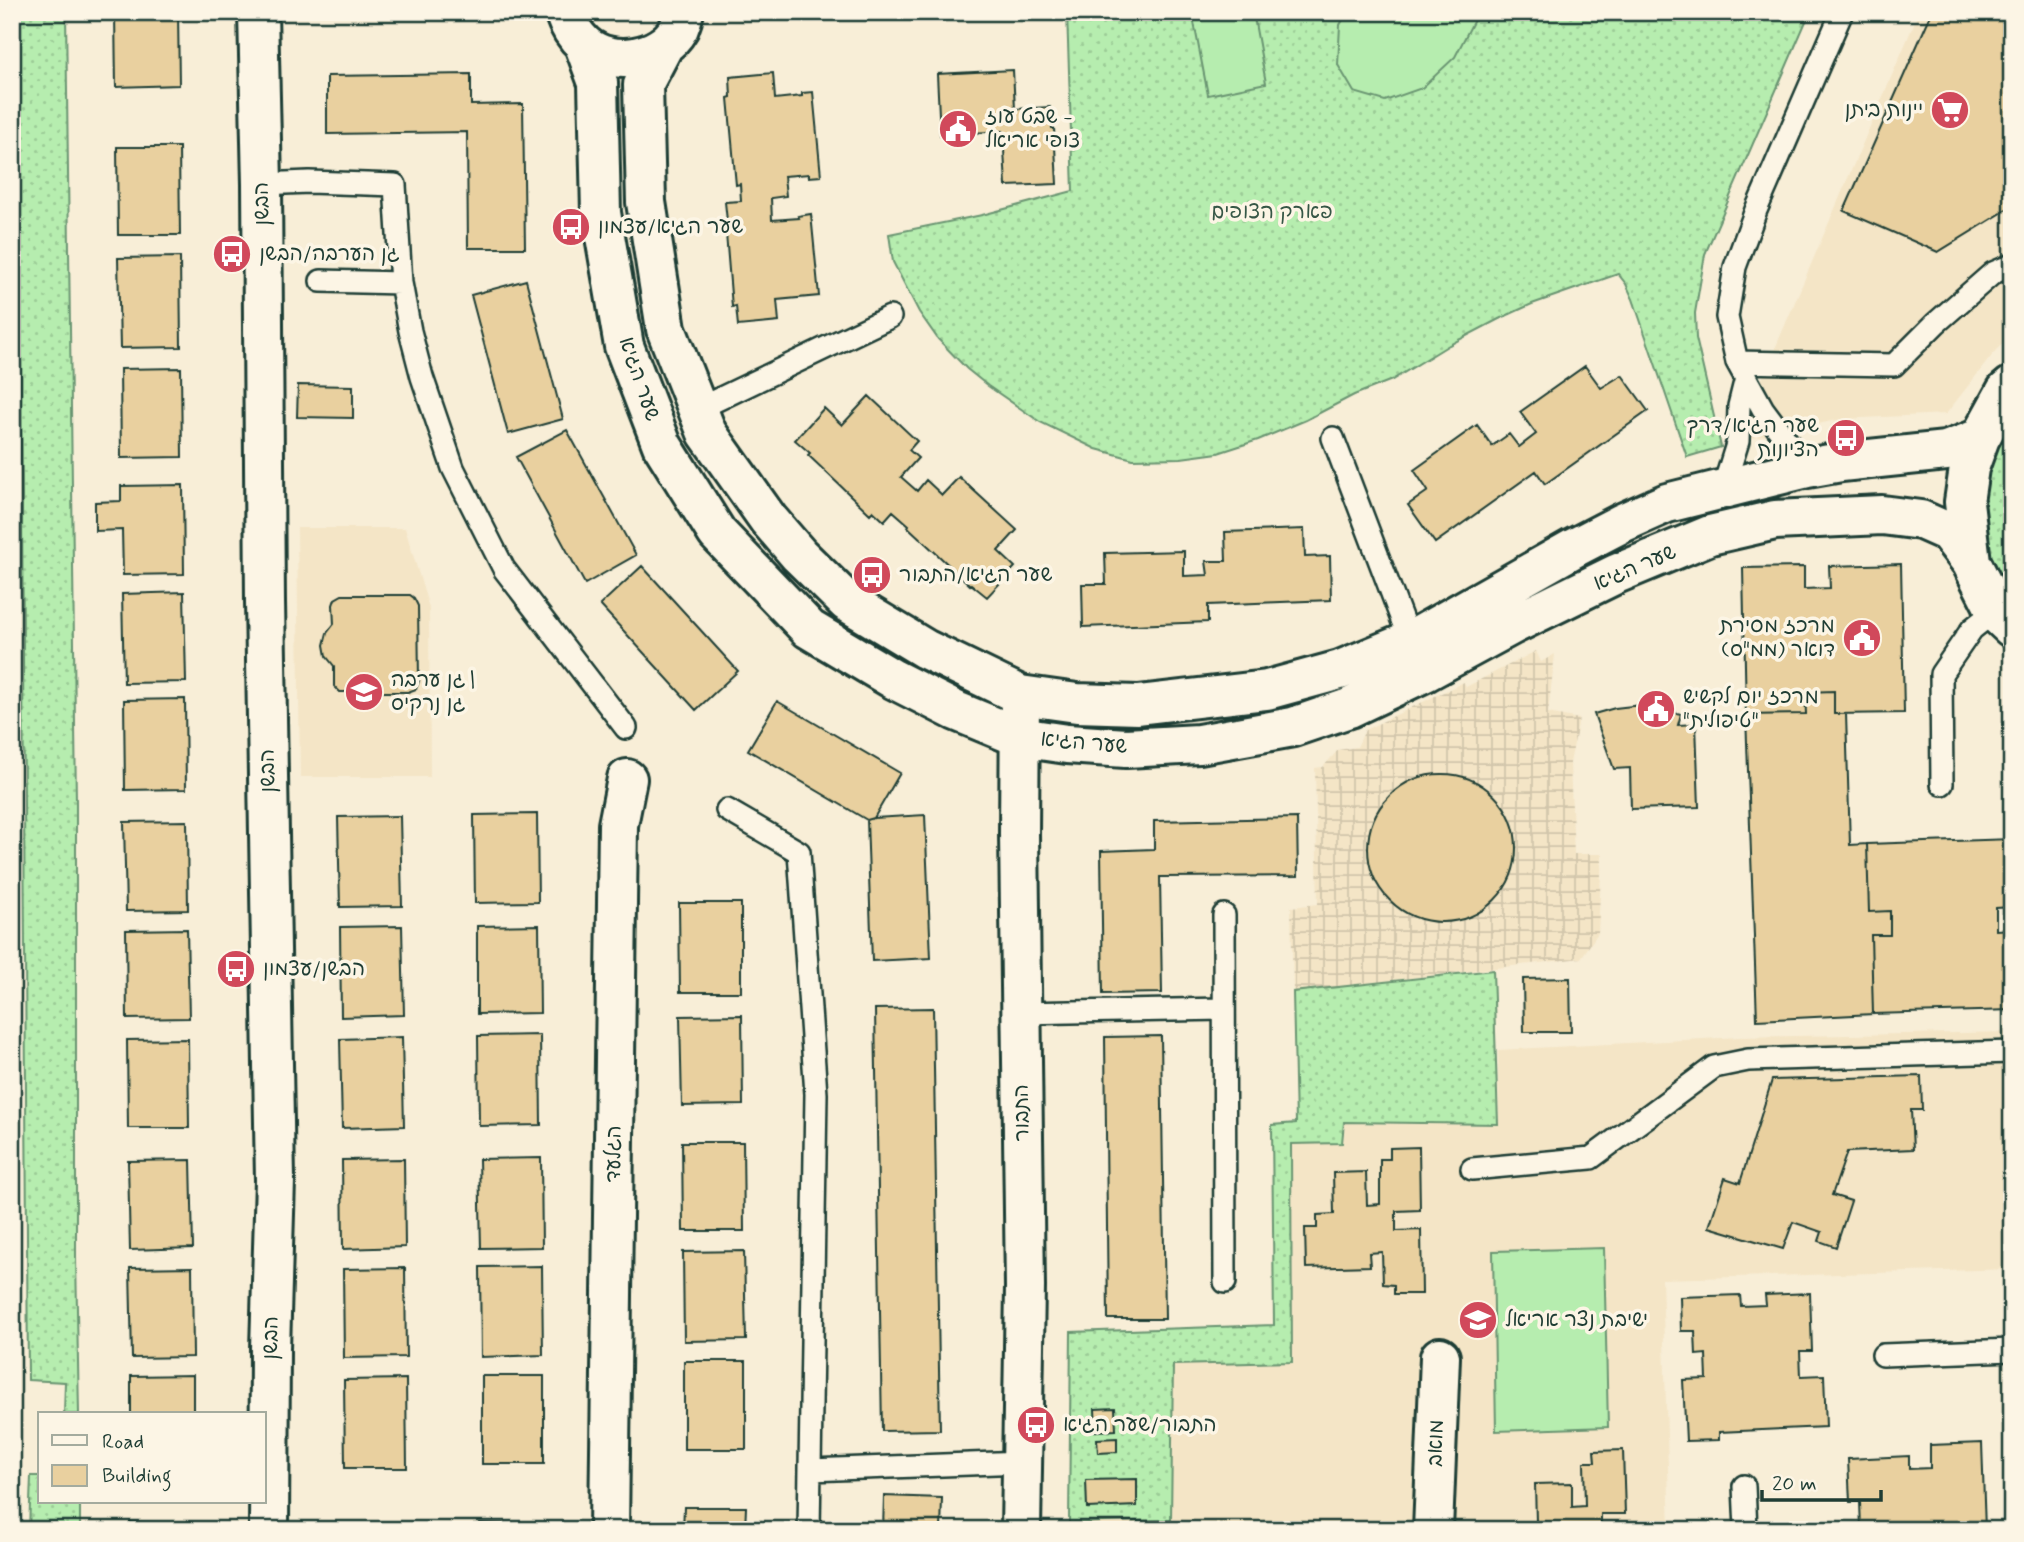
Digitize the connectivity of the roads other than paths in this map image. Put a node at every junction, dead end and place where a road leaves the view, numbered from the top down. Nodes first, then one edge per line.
1 (258, 12) edge
2 (564, 12) edge
3 (684, 12) edge
4 (1842, 12) edge
5 (584, 45) junction
6 (664, 45) junction
7 (262, 184) junction
8 (2012, 265) edge
9 (321, 281) dead end
10 (401, 284) junction
11 (890, 317) dead end
12 (1741, 370) junction
13 (2012, 386) edge
14 (698, 409) junction
15 (1333, 438) dead end
16 (1980, 438) junction
17 (1807, 468) junction
18 (1723, 489) junction
19 (1971, 562) junction
20 (2004, 619) edge
21 (1409, 640) junction
22 (1020, 695) junction
23 (626, 729) dead end
24 (1019, 737) junction
25 (627, 779) dead end
26 (1942, 784) dead end
27 (727, 810) dead end
28 (1224, 915) dead end
29 (1223, 1009) junction
30 (1020, 1013) junction
31 (2012, 1052) edge
32 (1472, 1169) dead end
33 (1226, 1282) dead end
34 (2012, 1350) edge
35 (1883, 1355) dead end
36 (1440, 1357) dead end
37 (1023, 1462) junction
38 (810, 1470) junction
39 (1744, 1486) dead end
40 (269, 1530) edge
41 (609, 1530) edge
42 (808, 1530) edge
43 (1021, 1530) edge
44 (1433, 1530) edge
45 (1746, 1530) edge

1 - 7 street, הבשן
2 - 5 street, שער הגיא
3 - 6 street, שער הגיא
4 - 12 lane
5 - 6 street
5 - 24 street, שער הגיא
6 - 14 street, שער הגיא
7 - 10 lane
7 - 40 street, הבשן
8 - 12 lane
9 - 10 lane
10 - 23 lane
11 - 14 lane
12 - 17 lane
12 - 18 lane
13 - 16 street
14 - 22 street, שער הגיא
15 - 21 lane
16 - 17 street, שער הגיא
16 - 19 street
17 - 18 street, שער הגיא
18 - 21 street, שער הגיא
19 - 20 street
19 - 24 street, שער הגיא
20 - 26 lane
21 - 22 street, שער הגיא
22 - 24 street, התבור
24 - 30 street, התבור
25 - 41 street, הגלעד
27 - 38 lane
28 - 29 lane
29 - 30 lane
29 - 33 lane
30 - 37 street, התבור
31 - 32 lane
34 - 35 lane
36 - 44 street, מואב
37 - 38 lane
37 - 43 street, התבור
38 - 42 lane
39 - 45 lane

